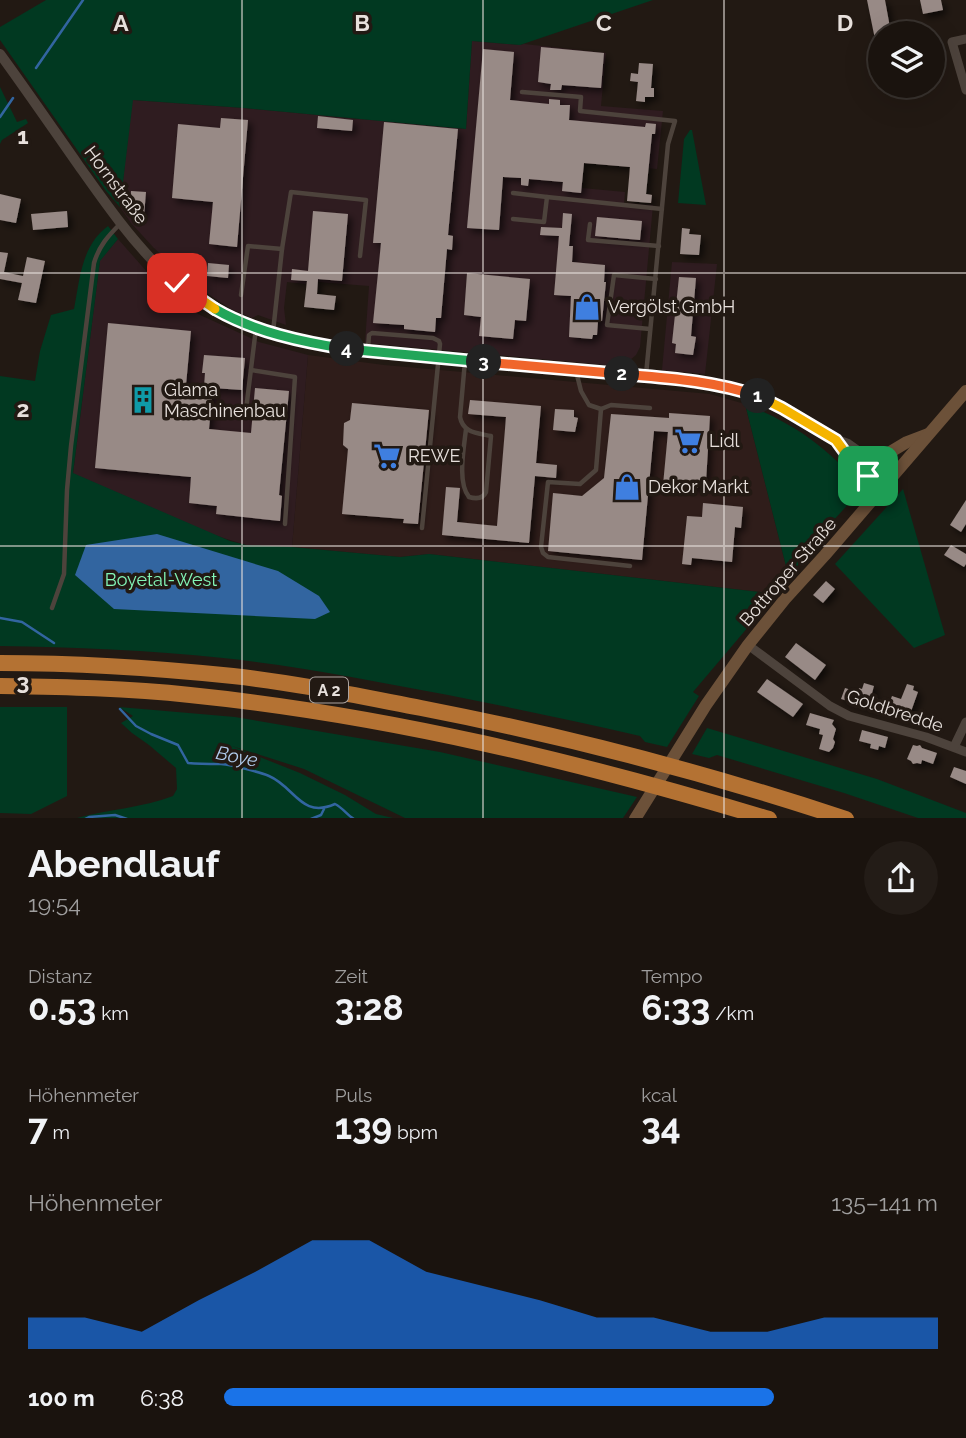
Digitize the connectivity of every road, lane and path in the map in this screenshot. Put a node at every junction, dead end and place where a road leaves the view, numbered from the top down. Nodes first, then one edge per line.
1 (966, 39) edge
2 (0, 54) edge
3 (966, 90) edge
4 (522, 92) dead end
5 (513, 193) dead end
6 (547, 197) junction
7 (662, 209) junction
8 (513, 219) dead end
9 (121, 224) junction
10 (590, 224) dead end
11 (659, 246) junction
12 (282, 248) junction
13 (360, 256) dead end
14 (656, 279) junction
15 (241, 295) dead end
16 (256, 327) junction
17 (650, 329) junction
18 (273, 333) junction
19 (368, 351) junction
20 (439, 358) junction
21 (465, 360) junction
22 (251, 370) junction
23 (575, 371) junction
24 (645, 376) junction
25 (966, 391) edge
26 (650, 408) dead end
27 (601, 410) junction
28 (220, 411) dead end
29 (466, 429) junction
30 (928, 434) junction
31 (836, 440) junction
32 (865, 456) junction
33 (886, 485) junction
34 (285, 524) dead end
35 (422, 528) dead end
36 (630, 566) dead end
37 (52, 608) dead end
38 (748, 645) junction
39 (0, 663) edge
40 (0, 686) edge
41 (966, 722) edge
42 (954, 747) junction
43 (966, 752) edge
44 (635, 818) edge
45 (769, 818) edge
46 (846, 818) edge

1 - 3 street
2 - 9 street, Hornstraße
4 - 7 lane
5 - 6 lane
6 - 7 lane
6 - 8 lane
7 - 11 lane
9 - 16 street, Hornstraße
9 - 37 lane
10 - 11 lane
11 - 14 lane
12 - 13 lane
12 - 15 lane
12 - 18 lane
14 - 17 lane
14 - 17 lane
16 - 18 street, Hornstraße
16 - 22 lane
17 - 24 lane
18 - 19 street, Hornstraße
19 - 20 street, Hornstraße
19 - 20 lane
20 - 21 street, Hornstraße
20 - 35 lane
21 - 23 street, Hornstraße
21 - 29 lane
22 - 28 lane
22 - 34 lane
23 - 24 street, Hornstraße
23 - 27 lane
24 - 31 street, Hornstraße
25 - 30 main road, Bottroper Straße
26 - 27 lane
27 - 36 lane
29 - 29 lane
30 - 32 main road
30 - 33 main road, Bottroper Straße
31 - 32 street, Hornstraße
31 - 33 street, Hornstraße
32 - 33 street, Hornstraße
33 - 38 main road, Bottroper Straße
38 - 42 street, Goldbredde
38 - 44 main road, Bottroper Straße
39 - 46 highway, A 2
40 - 45 highway, A 2
41 - 42 street
42 - 43 street, Goldbredde

